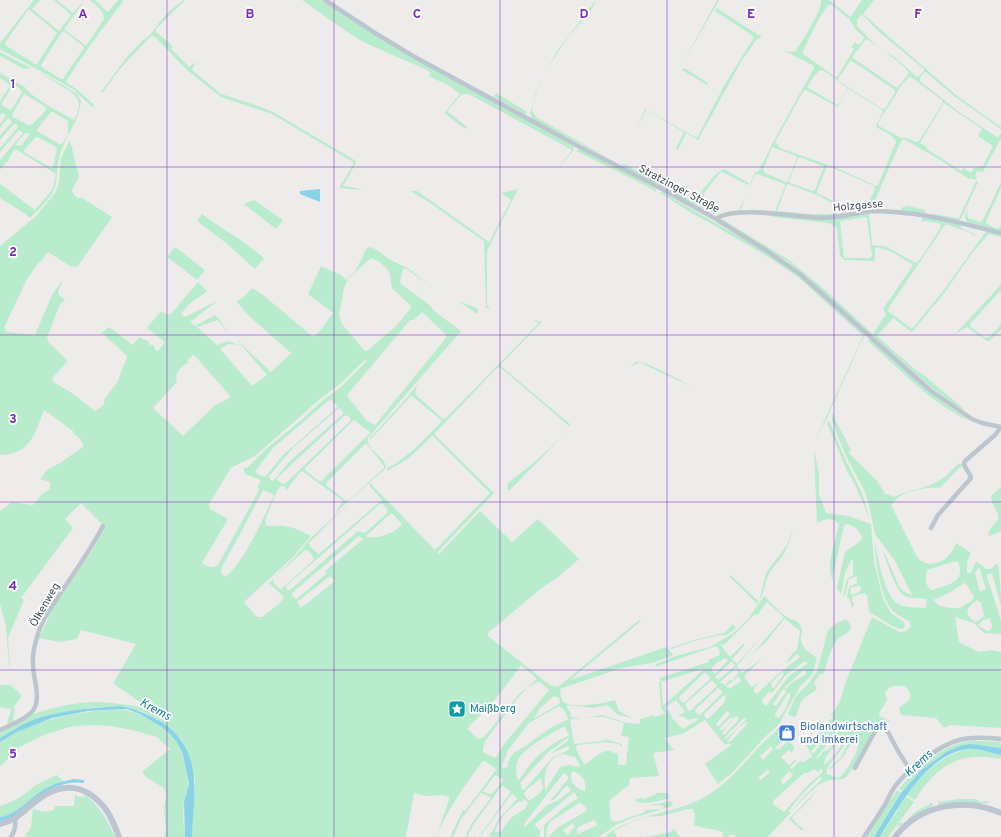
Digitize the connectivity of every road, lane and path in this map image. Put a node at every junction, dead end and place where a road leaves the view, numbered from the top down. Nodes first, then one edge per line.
1 (324, 0) edge
2 (716, 219) junction
3 (1001, 233) edge
4 (1001, 427) edge
5 (103, 526) dead end
6 (931, 528) dead end
7 (0, 730) edge
8 (1001, 739) edge
9 (855, 768) dead end
10 (910, 770) junction
11 (1001, 814) edge
12 (15, 819) junction
13 (0, 824) edge
14 (11, 837) edge
15 (120, 837) edge
16 (864, 837) edge
17 (895, 837) edge

1 - 2 street, Stratzinger Straße
2 - 3 street, Holzgasse
2 - 4 street, Stratzinger Straße
4 - 6 street
5 - 7 street, Ölkenweg
8 - 10 street
9 - 10 street
10 - 16 street
11 - 17 main road
12 - 13 main road
12 - 14 street
12 - 15 main road

